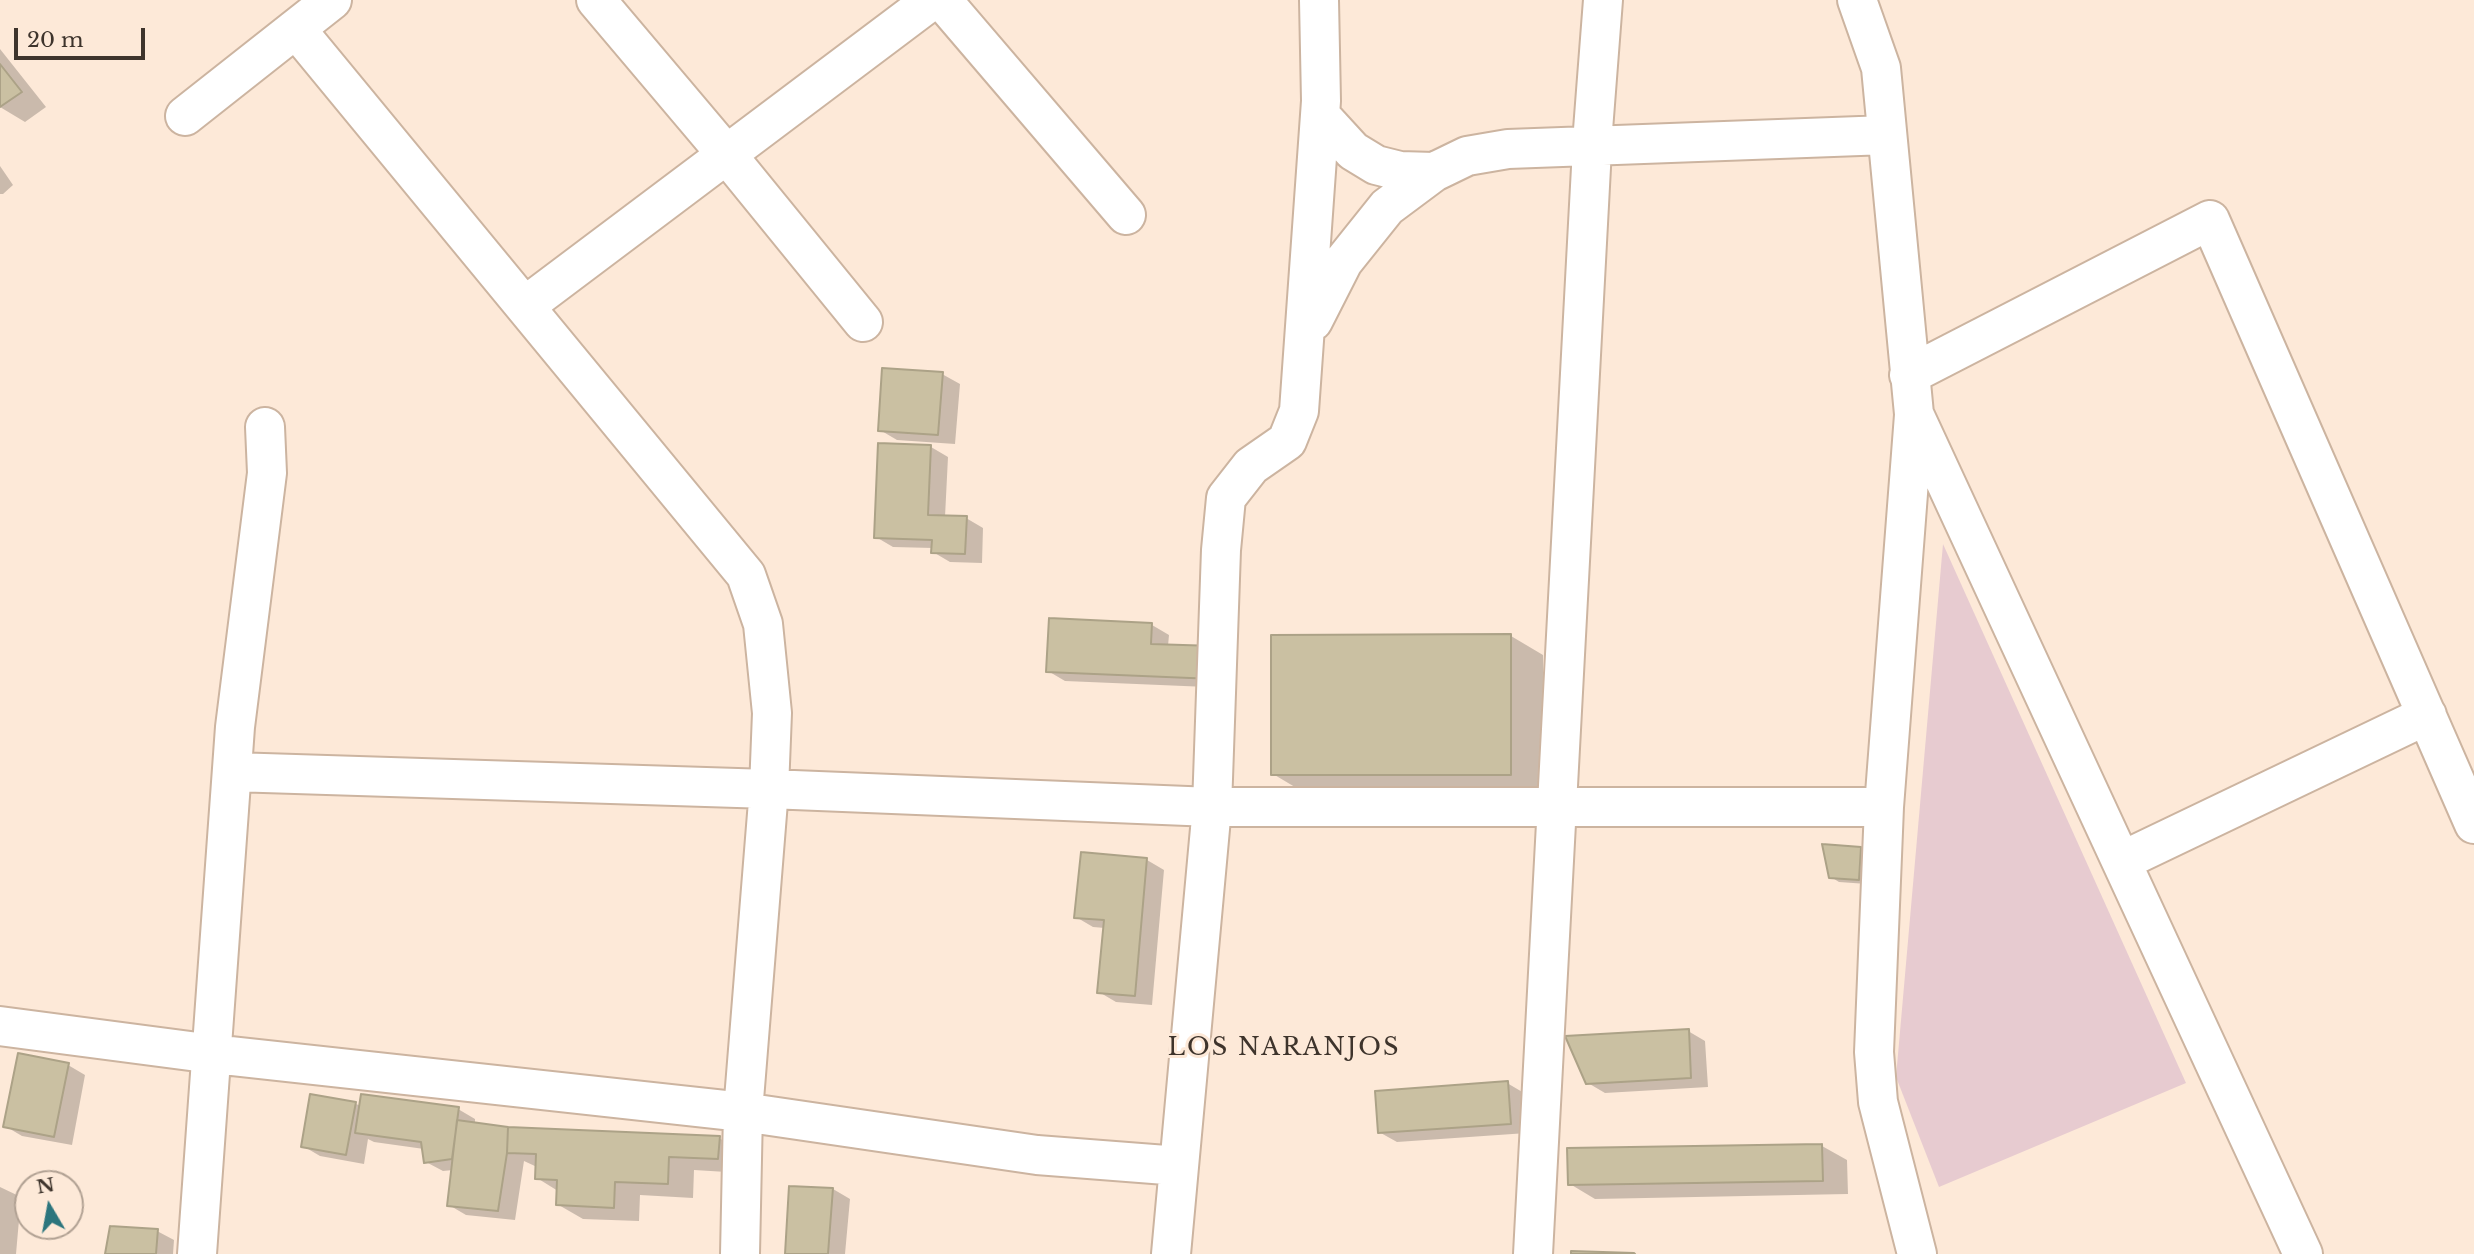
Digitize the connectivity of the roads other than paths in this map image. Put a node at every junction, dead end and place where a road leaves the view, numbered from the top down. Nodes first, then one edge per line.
1 (332, 0) edge
2 (596, 0) edge
3 (932, 0) edge
4 (942, 0) edge
5 (1319, 0) edge
6 (1603, 0) edge
7 (1857, 0) edge
8 (296, 29) junction
9 (1320, 115) junction
10 (185, 116) dead end
11 (1887, 135) junction
12 (1592, 146) junction
13 (727, 155) junction
14 (1434, 172) junction
15 (1126, 215) dead end
16 (525, 306) junction
17 (863, 322) dead end
18 (1305, 339) junction
19 (1909, 375) junction
20 (1914, 414) junction
21 (265, 427) dead end
22 (2427, 715) junction
23 (232, 772) junction
24 (769, 789) junction
25 (1212, 807) junction
26 (1559, 807) junction
27 (1884, 807) junction
28 (2474, 824) edge
29 (2122, 861) junction
30 (0, 1026) edge
31 (213, 1054) junction
32 (743, 1112) junction
33 (1179, 1166) junction
34 (197, 1254) edge
35 (740, 1254) edge
36 (1171, 1254) edge
37 (1533, 1254) edge
38 (1917, 1254) edge
39 (2303, 1254) edge

1 - 8 street
2 - 13 street
3 - 13 street
4 - 15 street
5 - 9 street
6 - 12 street
7 - 11 street
8 - 10 street
8 - 16 street
9 - 14 street
9 - 18 street
11 - 12 street
11 - 19 street
12 - 14 street
12 - 26 street
13 - 16 street
13 - 17 street
14 - 18 street
16 - 24 street
18 - 25 street
19 - 20 street
19 - 22 street
20 - 27 street
20 - 29 street
21 - 23 street
22 - 28 street
22 - 29 street
23 - 24 street
23 - 31 street
24 - 25 street
24 - 32 street
25 - 26 street
25 - 33 street
26 - 27 street
26 - 37 street
27 - 38 street
29 - 39 street
30 - 31 street
31 - 32 street
31 - 34 street
32 - 33 street
32 - 35 street
33 - 36 street

